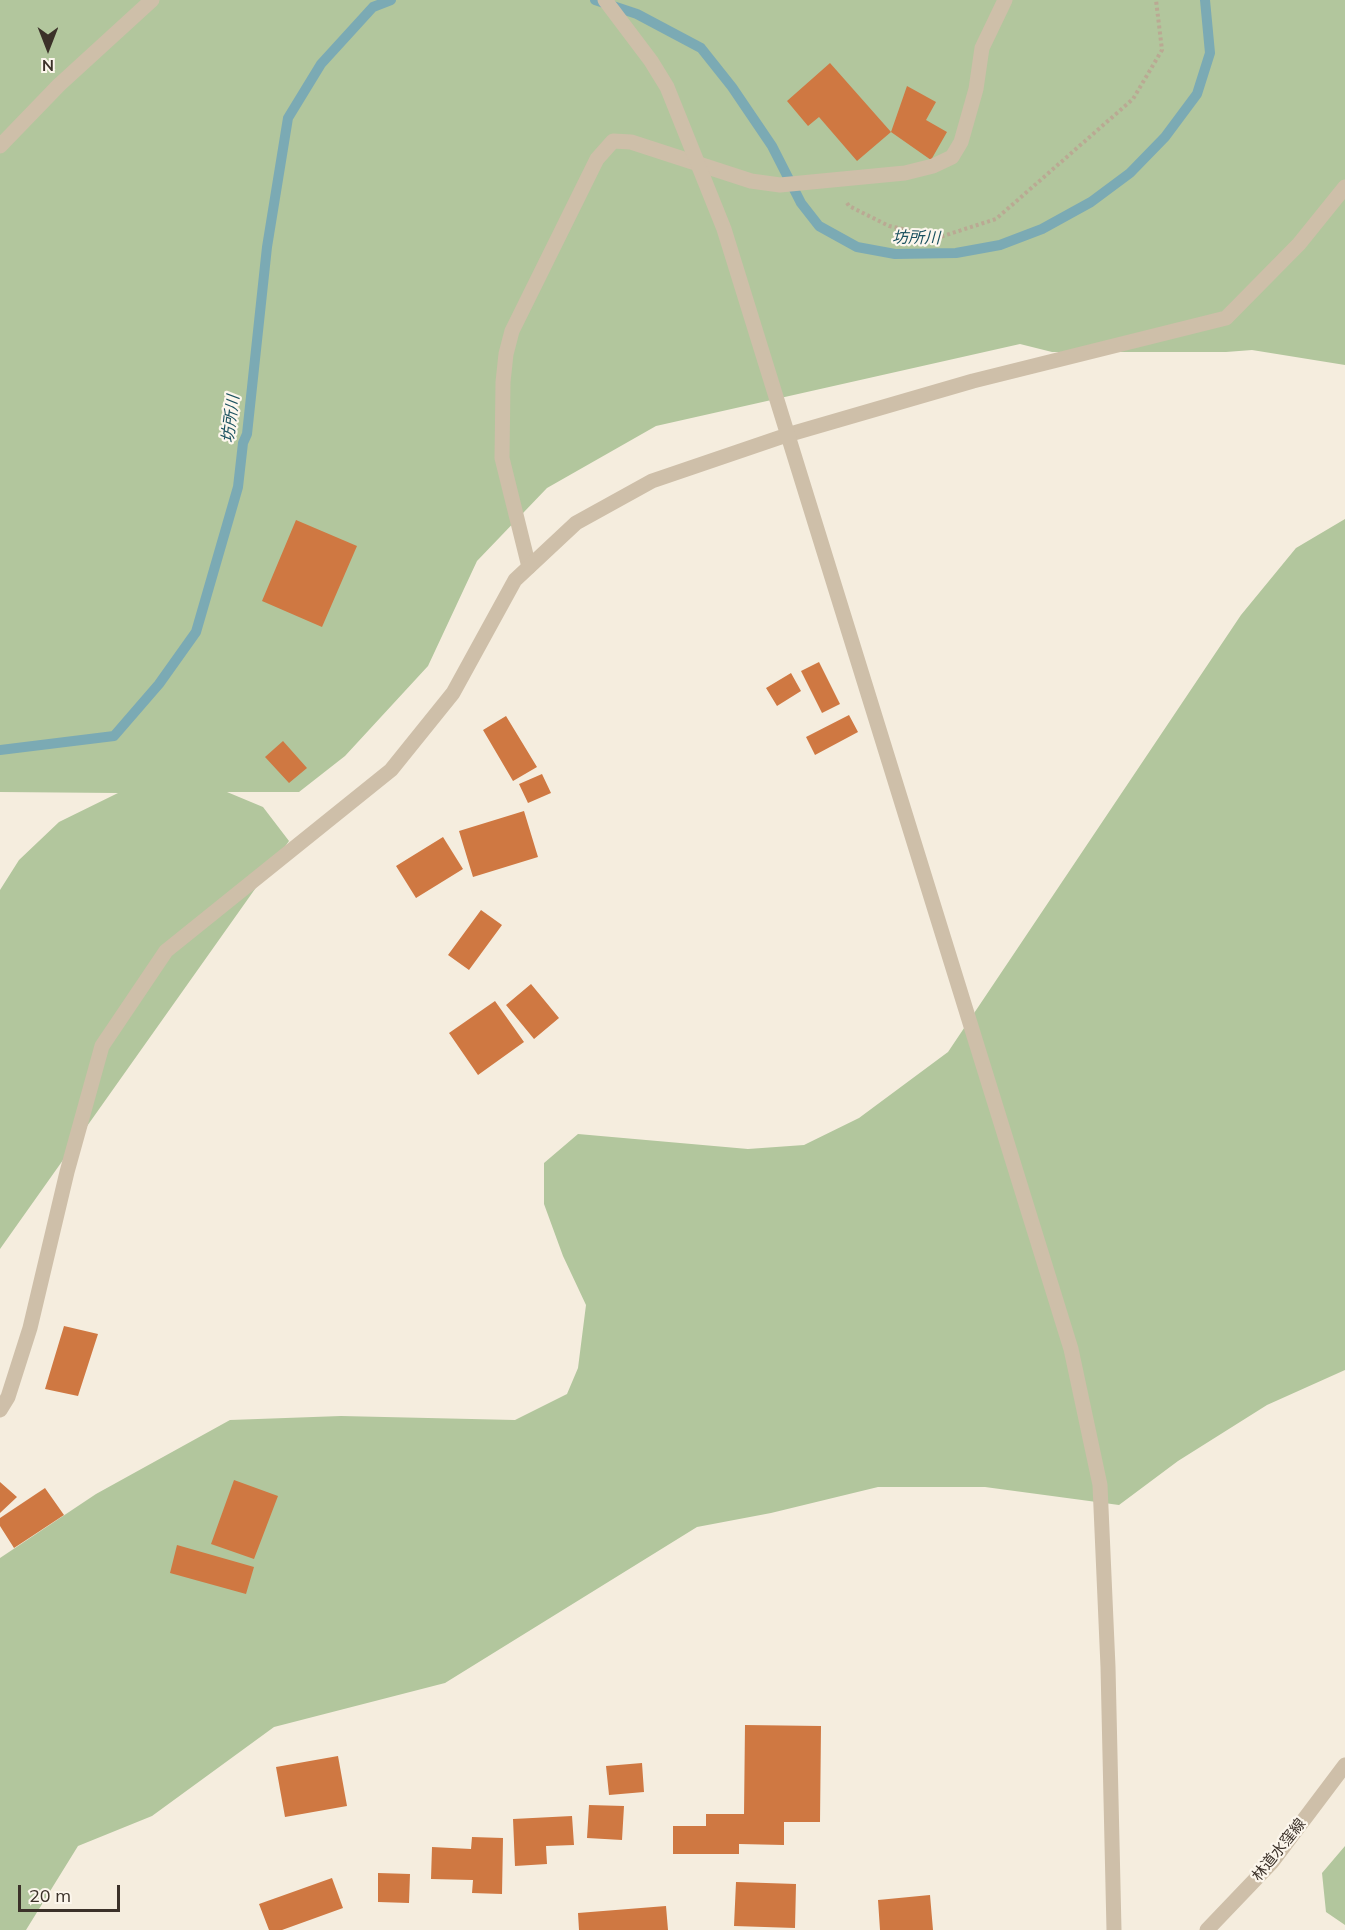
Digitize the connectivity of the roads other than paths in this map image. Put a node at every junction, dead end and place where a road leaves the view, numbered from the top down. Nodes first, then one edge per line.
1 (152, 0) edge
2 (605, 0) edge
3 (1005, 0) edge
4 (0, 146) edge
5 (697, 163) junction
6 (1345, 187) edge
7 (787, 435) junction
8 (529, 567) junction
9 (0, 1410) edge
10 (1345, 1765) edge
11 (1114, 1930) edge
12 (1207, 1930) edge

1 - 4 street
2 - 5 street
3 - 5 street
5 - 7 street
5 - 8 street
6 - 7 street
7 - 8 street
7 - 11 street
8 - 9 street
10 - 12 street, 林道水窪線

